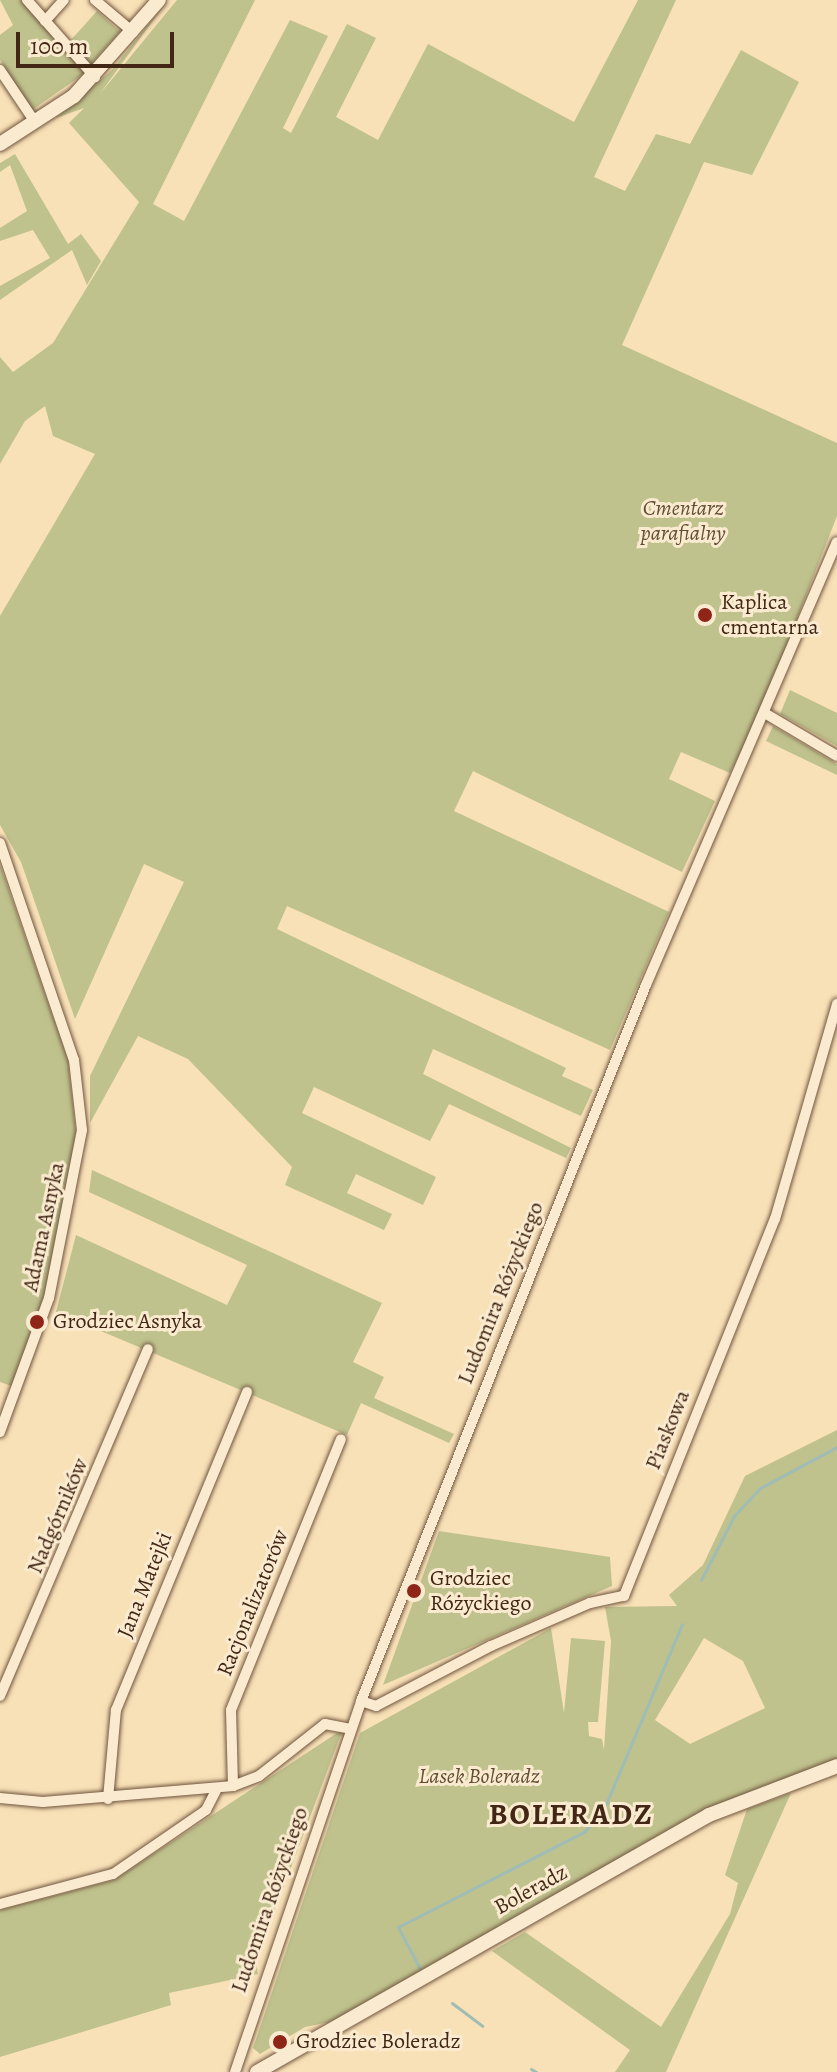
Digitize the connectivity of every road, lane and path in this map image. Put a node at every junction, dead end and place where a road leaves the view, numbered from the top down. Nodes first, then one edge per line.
1 (27, 0) edge
2 (64, 0) edge
3 (95, 0) edge
4 (159, 0) edge
5 (45, 21) junction
6 (133, 32) junction
7 (0, 70) edge
8 (95, 77) junction
9 (35, 122) junction
10 (0, 144) edge
11 (837, 542) edge
12 (768, 715) junction
13 (837, 756) edge
14 (0, 843) edge
15 (837, 1004) edge
16 (148, 1349) dead end
17 (247, 1392) dead end
18 (0, 1432) edge
19 (341, 1439) dead end
20 (0, 1696) edge
21 (361, 1701) junction
22 (351, 1729) junction
23 (837, 1766) edge
24 (233, 1786) junction
25 (216, 1790) junction
26 (0, 1798) edge
27 (108, 1799) junction
28 (0, 1904) edge
29 (235, 2072) edge
30 (257, 2072) edge

1 - 5 street
2 - 5 street
3 - 6 street
4 - 6 street
5 - 8 street
6 - 8 street
7 - 9 street
8 - 9 street
9 - 10 street
11 - 12 street, Ludomira Różyckiego
12 - 13 street
12 - 21 street, Ludomira Różyckiego
14 - 18 street, Adama Asnyka
15 - 21 street, Piaskowa
16 - 20 street, Nadgórników
17 - 27 street, Jana Matejki
19 - 24 street, Racjonalizatorów
21 - 22 street, Ludomira Różyckiego
22 - 24 street
22 - 29 street, Ludomira Różyckiego
23 - 30 street, Boleradz
24 - 25 street
25 - 27 street
25 - 28 street
26 - 27 street

